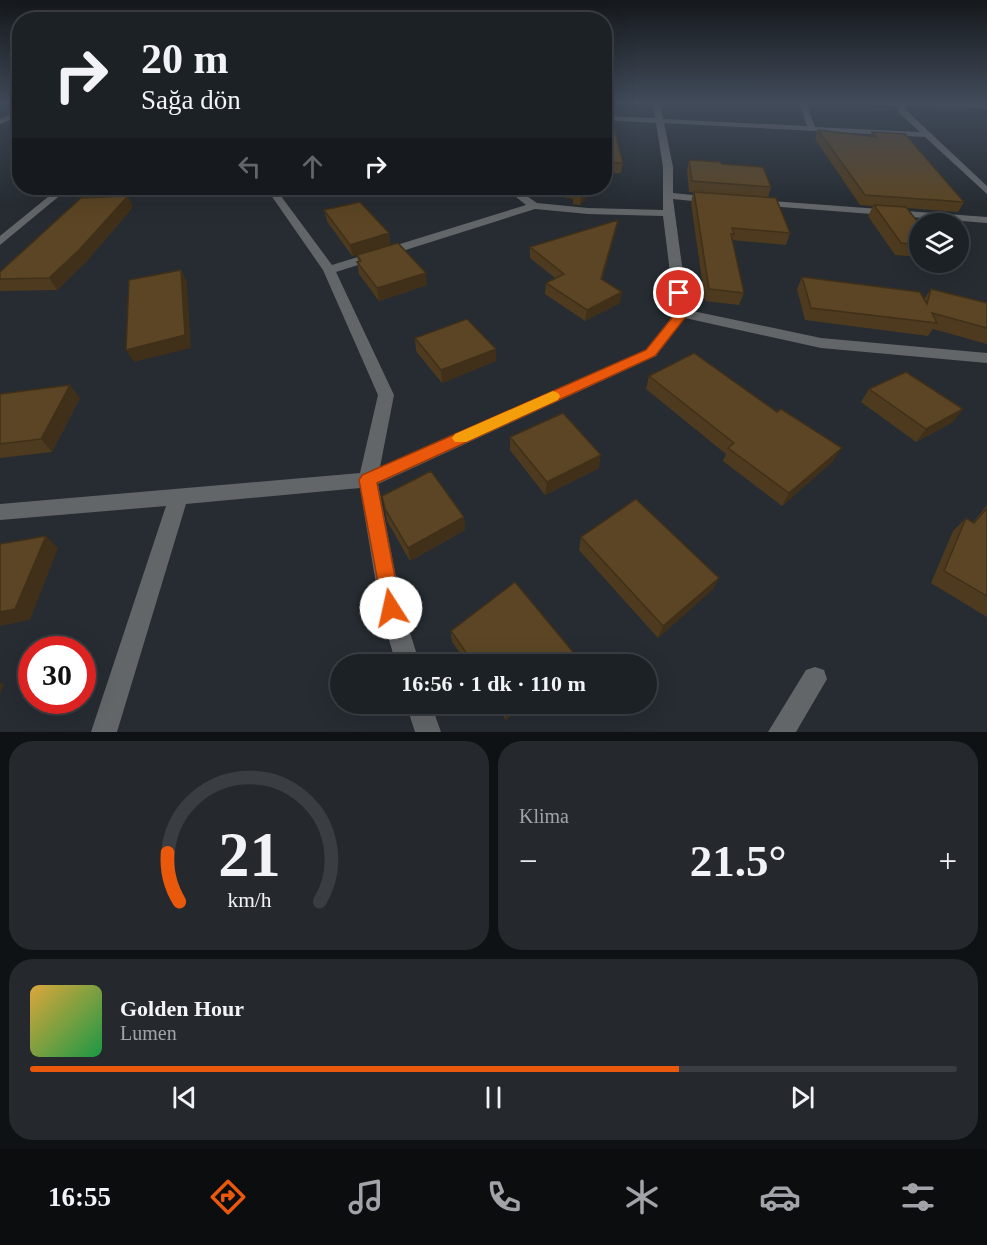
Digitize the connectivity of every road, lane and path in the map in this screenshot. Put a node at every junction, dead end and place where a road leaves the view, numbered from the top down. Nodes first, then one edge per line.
1 (662, 136) edge
2 (928, 136) edge
3 (987, 190) edge
4 (56, 195) edge
5 (275, 195) edge
6 (519, 195) edge
7 (668, 196) junction
8 (727, 201) edge
9 (751, 202) edge
10 (534, 206) junction
11 (668, 213) junction
12 (987, 220) edge
13 (0, 242) edge
14 (329, 270) junction
15 (682, 314) junction
16 (987, 358) edge
17 (368, 480) junction
18 (180, 495) junction
19 (0, 512) edge
20 (405, 654) edge
21 (815, 680) dead end
22 (422, 714) edge
23 (104, 732) edge
24 (428, 732) edge
25 (781, 732) edge

1 - 7 street
2 - 3 street
4 - 13 street
5 - 14 street
6 - 10 street
7 - 8 street
7 - 11 street
9 - 12 street
10 - 11 street
10 - 14 street
11 - 15 street
14 - 17 street
15 - 16 street
15 - 17 street
17 - 18 street
17 - 20 street
18 - 19 street
18 - 23 street
21 - 25 street
22 - 24 street

